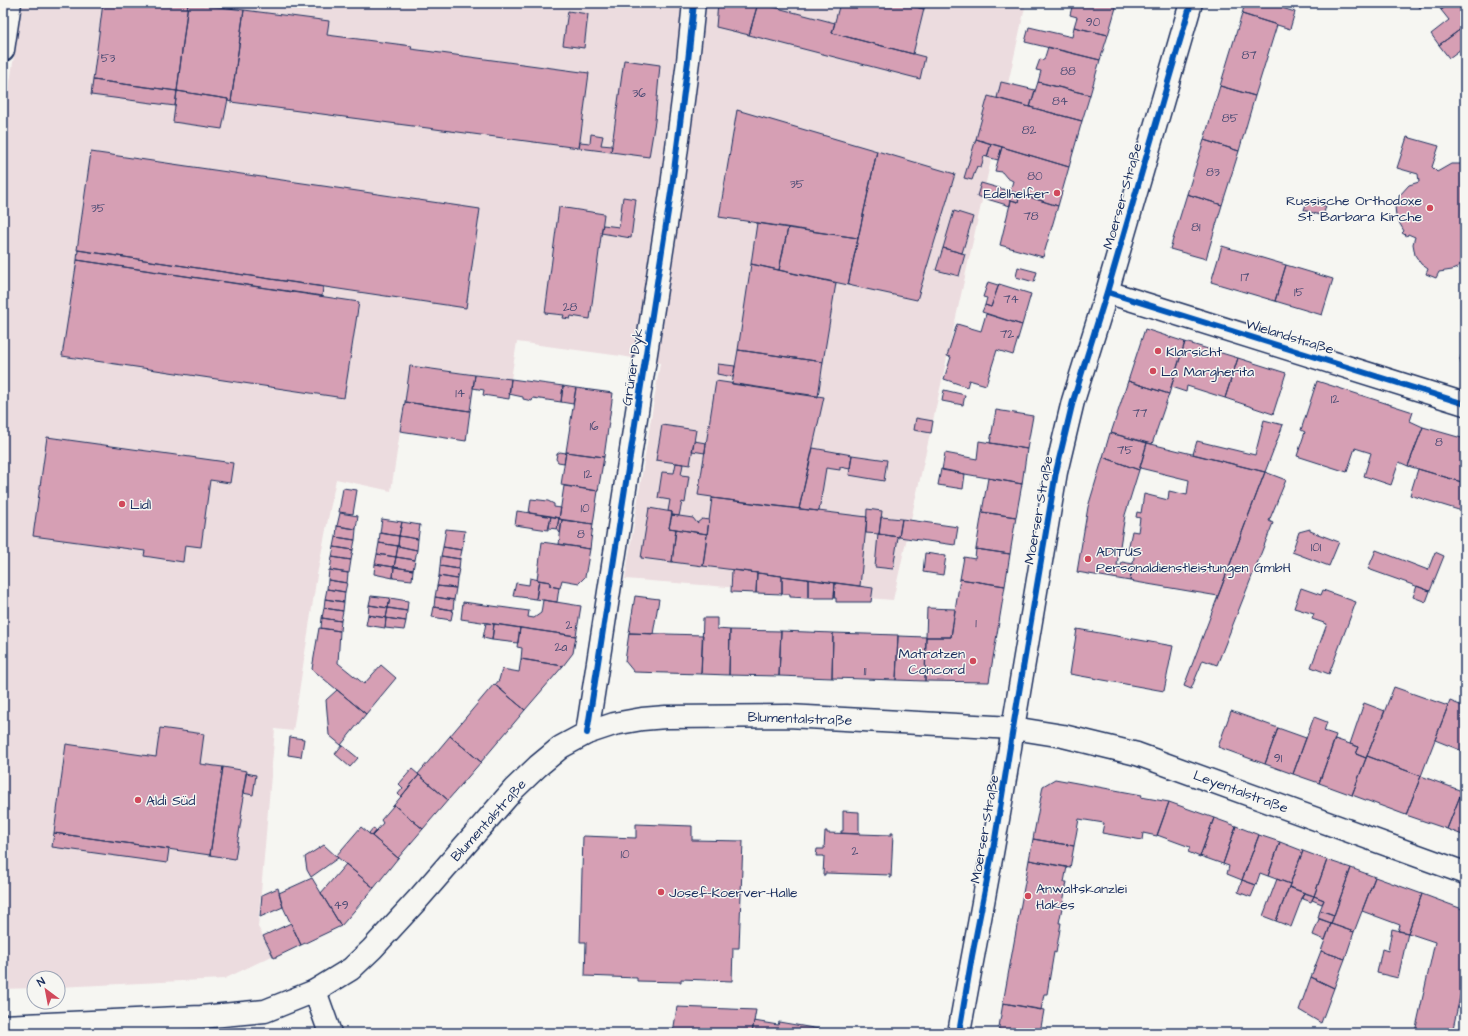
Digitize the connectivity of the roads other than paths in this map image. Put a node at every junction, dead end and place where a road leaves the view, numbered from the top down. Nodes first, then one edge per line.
1 (10, 3) edge
2 (694, 3) edge
3 (1191, 3) edge
4 (3, 50) edge
5 (1107, 292) junction
6 (1465, 404) edge
7 (1013, 728) junction
8 (588, 733) junction
9 (1465, 873) edge
10 (315, 992) junction
11 (3, 1026) edge
12 (330, 1033) edge
13 (959, 1033) edge

1 - 4 main road
2 - 8 main road, Grüner Dyk
3 - 5 main road, Moerser Straße
5 - 6 main road, Wielandstraße
5 - 7 main road, Moerser Straße
7 - 8 main road, Blumentalstraße
7 - 9 main road, Leyentalstraße
7 - 13 main road, Moerser Straße
8 - 10 main road, Blumentalstraße
10 - 11 main road, Blumentalstraße
10 - 12 main road

